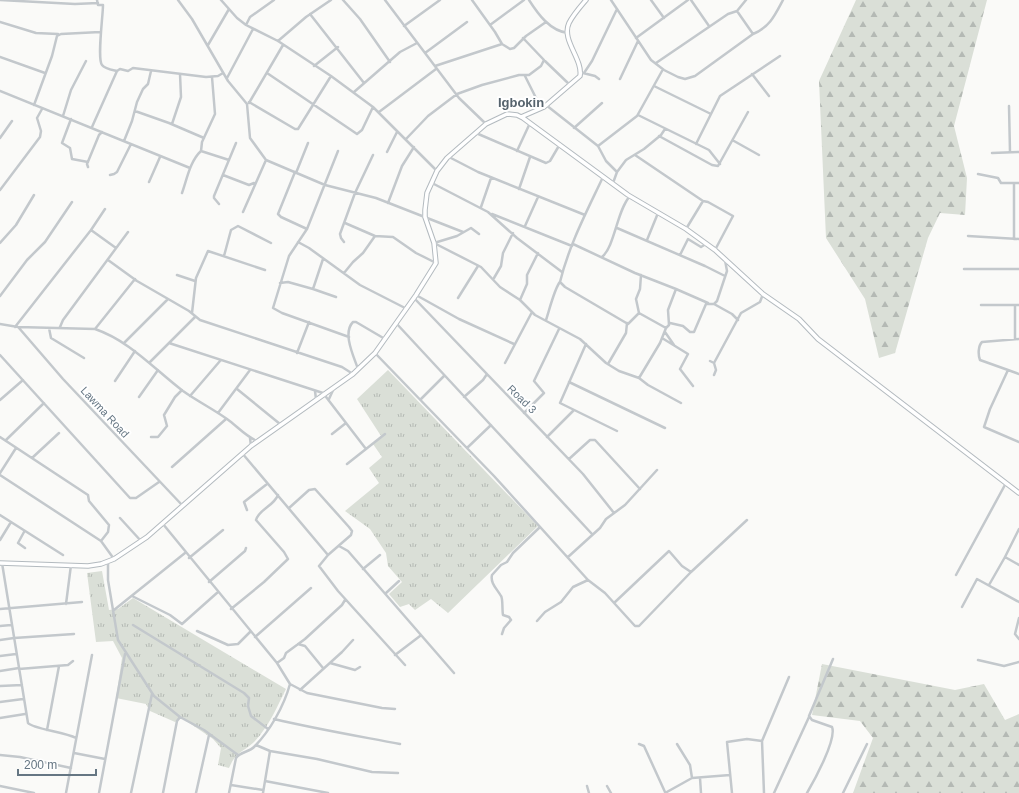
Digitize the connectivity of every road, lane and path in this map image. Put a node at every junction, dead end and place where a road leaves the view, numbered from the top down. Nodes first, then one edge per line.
1 (0, 0) edge
2 (178, 0) edge
3 (221, 0) edge
4 (274, 0) edge
5 (331, 0) edge
6 (343, 0) edge
7 (385, 0) edge
8 (440, 0) edge
9 (472, 0) edge
10 (524, 0) edge
11 (529, 0) edge
12 (586, 0) edge
13 (611, 0) edge
14 (651, 0) edge
15 (688, 0) edge
16 (691, 0) edge
17 (746, 0) edge
18 (783, 0) edge
19 (97, 2) edge
20 (229, 9) junction
21 (617, 9) junction
22 (737, 11) junction
23 (310, 14) junction
24 (664, 18) junction
25 (0, 22) edge
26 (467, 22) dead end
27 (546, 22) junction
28 (246, 25) junction
29 (490, 25) junction
30 (404, 26) junction
31 (709, 26) junction
32 (253, 29) junction
33 (100, 32) junction
34 (568, 32) junction
35 (59, 34) junction
36 (753, 34) junction
37 (523, 38) junction
38 (636, 38) junction
39 (278, 41) junction
40 (638, 41) junction
41 (417, 42) junction
42 (502, 44) junction
43 (208, 45) junction
44 (283, 45) junction
45 (338, 47) junction
46 (425, 53) junction
47 (780, 56) dead end
48 (0, 57) edge
49 (86, 61) dead end
50 (545, 61) junction
51 (390, 62) junction
52 (656, 63) junction
53 (542, 65) junction
54 (314, 66) junction
55 (548, 66) junction
56 (436, 67) junction
57 (151, 71) junction
58 (662, 71) dead end
59 (116, 72) junction
60 (267, 72) junction
61 (45, 73) junction
62 (223, 73) junction
63 (582, 73) junction
64 (180, 74) junction
65 (752, 74) junction
66 (525, 75) junction
67 (331, 76) junction
68 (212, 77) junction
69 (227, 78) junction
70 (599, 79) dead end
71 (620, 79) dead end
72 (364, 83) junction
73 (570, 85) junction
74 (654, 86) junction
75 (0, 91) edge
76 (354, 92) junction
77 (457, 94) junction
78 (769, 96) dead end
79 (248, 103) junction
80 (602, 103) dead end
81 (314, 104) junction
82 (34, 105) junction
83 (546, 105) junction
84 (1009, 106) dead end
85 (373, 107) junction
86 (541, 108) junction
87 (42, 109) junction
88 (135, 111) junction
89 (379, 112) junction
90 (748, 112) dead end
91 (711, 114) junction
92 (638, 115) junction
93 (63, 116) junction
94 (521, 117) junction
95 (71, 120) junction
96 (12, 121) dead end
97 (530, 123) junction
98 (172, 124) junction
99 (486, 124) junction
100 (92, 128) junction
101 (574, 128) junction
102 (664, 129) junction
103 (102, 132) junction
104 (397, 132) junction
105 (476, 133) junction
106 (659, 136) junction
107 (0, 138) edge
108 (204, 138) junction
109 (406, 139) junction
110 (734, 140) junction
111 (124, 141) junction
112 (236, 143) dead end
113 (308, 143) dead end
114 (131, 144) junction
115 (560, 144) junction
116 (696, 144) junction
117 (598, 146) junction
118 (414, 147) junction
119 (338, 150) dead end
120 (201, 151) junction
121 (517, 151) junction
122 (387, 152) dead end
123 (1010, 152) junction
124 (1019, 152) edge
125 (992, 153) dead end
126 (373, 155) dead end
127 (635, 155) junction
128 (759, 155) dead end
129 (160, 157) junction
130 (449, 157) junction
131 (530, 157) junction
132 (229, 160) junction
133 (266, 160) junction
134 (88, 162) junction
135 (720, 164) junction
136 (88, 168) dead end
137 (190, 168) junction
138 (437, 171) junction
139 (617, 172) junction
140 (295, 173) junction
141 (110, 174) dead end
142 (978, 174) dead end
143 (223, 176) junction
144 (603, 177) junction
145 (491, 178) junction
146 (149, 182) dead end
147 (255, 183) junction
148 (432, 183) junction
149 (1014, 183) junction
150 (1019, 183) edge
151 (613, 184) junction
152 (325, 185) junction
153 (519, 189) junction
154 (0, 190) edge
155 (182, 193) dead end
156 (355, 193) junction
157 (34, 195) dead end
158 (538, 196) junction
159 (630, 196) junction
160 (703, 201) junction
161 (72, 202) dead end
162 (388, 203) junction
163 (219, 204) dead end
164 (481, 207) junction
165 (105, 209) dead end
166 (243, 212) dead end
167 (658, 213) junction
168 (491, 214) junction
169 (584, 215) junction
170 (425, 217) junction
171 (345, 223) junction
172 (525, 226) junction
173 (617, 228) junction
174 (307, 229) junction
175 (686, 229) junction
176 (91, 230) junction
177 (128, 232) dead end
178 (464, 232) junction
179 (513, 233) junction
180 (480, 234) dead end
181 (375, 236) junction
182 (968, 236) dead end
183 (1014, 239) junction
184 (1019, 239) edge
185 (647, 240) junction
186 (298, 242) junction
187 (344, 242) dead end
188 (0, 243) edge
189 (271, 243) dead end
190 (434, 243) junction
191 (706, 244) junction
192 (572, 245) junction
193 (116, 248) junction
194 (715, 250) junction
195 (538, 254) junction
196 (680, 255) junction
197 (224, 256) junction
198 (603, 256) junction
199 (725, 258) junction
200 (323, 259) junction
201 (108, 260) junction
202 (436, 263) junction
203 (478, 266) junction
204 (964, 269) dead end
205 (265, 270) dead end
206 (1019, 270) edge
207 (562, 272) junction
208 (344, 273) junction
209 (177, 275) dead end
210 (724, 275) junction
211 (641, 276) junction
212 (135, 279) junction
213 (494, 279) junction
214 (196, 282) junction
215 (560, 282) junction
216 (280, 283) junction
217 (313, 289) junction
218 (676, 289) junction
219 (764, 294) junction
220 (0, 296) edge
221 (336, 297) dead end
222 (415, 297) junction
223 (458, 298) dead end
224 (168, 299) junction
225 (520, 300) junction
226 (709, 304) junction
227 (714, 304) junction
228 (1015, 304) junction
229 (981, 305) dead end
230 (1019, 305) edge
231 (407, 309) junction
232 (190, 312) junction
233 (532, 312) junction
234 (640, 314) junction
235 (195, 317) junction
236 (546, 320) junction
237 (738, 320) junction
238 (309, 322) junction
239 (396, 323) junction
240 (627, 323) junction
241 (670, 323) junction
242 (0, 324) edge
243 (14, 327) junction
244 (18, 327) junction
245 (60, 327) junction
246 (49, 328) junction
247 (666, 328) junction
248 (96, 329) junction
249 (559, 329) junction
250 (665, 332) junction
251 (349, 337) junction
252 (662, 338) junction
253 (385, 339) junction
254 (1017, 339) edge
255 (124, 343) junction
256 (169, 343) junction
257 (514, 344) junction
258 (586, 344) junction
259 (674, 345) junction
260 (135, 351) junction
261 (297, 353) junction
262 (375, 353) junction
263 (0, 355) edge
264 (84, 358) dead end
265 (220, 361) junction
266 (710, 361) dead end
267 (150, 362) junction
268 (505, 363) dead end
269 (714, 363) junction
270 (608, 364) junction
271 (358, 369) junction
272 (158, 370) junction
273 (250, 370) junction
274 (1008, 370) junction
275 (353, 374) junction
276 (487, 374) junction
277 (1019, 374) edge
278 (714, 375) dead end
279 (444, 376) junction
280 (639, 378) junction
281 (491, 379) junction
282 (23, 380) junction
283 (483, 380) junction
284 (115, 381) dead end
285 (569, 382) junction
286 (335, 385) junction
287 (693, 386) dead end
288 (237, 389) junction
289 (182, 390) junction
290 (315, 391) junction
291 (323, 393) junction
292 (190, 396) junction
293 (139, 397) dead end
294 (464, 397) junction
295 (316, 399) junction
296 (329, 399) junction
297 (421, 399) junction
298 (0, 400) edge
299 (44, 403) junction
300 (681, 403) dead end
301 (573, 410) junction
302 (218, 413) junction
303 (524, 413) junction
304 (226, 419) junction
305 (346, 423) junction
306 (280, 424) junction
307 (491, 425) junction
308 (665, 428) dead end
309 (617, 431) dead end
310 (59, 433) dead end
311 (332, 434) dead end
312 (385, 434) dead end
313 (0, 437) edge
314 (151, 437) dead end
315 (547, 437) junction
316 (250, 438) junction
317 (6, 440) junction
318 (257, 441) junction
319 (1019, 442) edge
320 (251, 446) junction
321 (16, 448) junction
322 (467, 448) junction
323 (366, 449) junction
324 (242, 453) junction
325 (32, 458) junction
326 (569, 459) junction
327 (347, 464) dead end
328 (172, 466) dead end
329 (657, 470) dead end
330 (0, 474) edge
331 (159, 482) junction
332 (1006, 483) junction
333 (268, 484) junction
334 (640, 489) junction
335 (1019, 493) edge
336 (278, 495) junction
337 (182, 505) junction
338 (289, 508) junction
339 (247, 510) dead end
340 (614, 514) junction
341 (0, 515) edge
342 (120, 518) dead end
343 (747, 520) dead end
344 (11, 522) junction
345 (163, 524) junction
346 (540, 527) junction
347 (223, 530) dead end
348 (1019, 530) edge
349 (24, 532) junction
350 (592, 534) junction
351 (0, 540) edge
352 (101, 541) junction
353 (141, 541) junction
354 (339, 546) junction
355 (25, 548) dead end
356 (246, 548) dead end
357 (185, 553) junction
358 (63, 555) dead end
359 (328, 555) junction
360 (380, 555) dead end
361 (570, 557) junction
362 (1004, 557) junction
363 (189, 558) junction
364 (114, 559) junction
365 (108, 562) junction
366 (1, 563) edge
367 (71, 565) junction
368 (1019, 565) edge
369 (363, 569) junction
370 (691, 572) junction
371 (956, 575) dead end
372 (588, 580) junction
373 (399, 581) dead end
374 (209, 582) junction
375 (989, 585) junction
376 (310, 588) dead end
377 (218, 592) junction
378 (386, 593) junction
379 (132, 596) junction
380 (345, 600) junction
381 (82, 602) dead end
382 (1019, 602) edge
383 (614, 603) junction
384 (66, 604) junction
385 (962, 607) dead end
386 (9, 608) junction
387 (0, 609) edge
388 (231, 609) junction
389 (113, 610) junction
390 (1019, 618) edge
391 (537, 621) dead end
392 (11, 625) junction
393 (133, 625) dead end
394 (0, 626) edge
395 (197, 631) dead end
396 (250, 632) junction
397 (74, 634) dead end
398 (502, 634) dead end
399 (420, 636) junction
400 (14, 638) junction
401 (255, 638) junction
402 (1019, 639) edge
403 (0, 640) edge
404 (353, 640) dead end
405 (298, 644) junction
406 (16, 654) junction
407 (126, 654) junction
408 (92, 655) dead end
409 (395, 655) junction
410 (0, 656) edge
411 (833, 659) dead end
412 (978, 660) dead end
413 (74, 661) dead end
414 (1019, 662) edge
415 (277, 663) junction
416 (330, 663) junction
417 (405, 665) dead end
418 (59, 666) junction
419 (323, 668) junction
420 (360, 668) dead end
421 (19, 669) junction
422 (0, 671) edge
423 (454, 673) dead end
424 (789, 677) dead end
425 (290, 684) junction
426 (22, 685) junction
427 (0, 686) edge
428 (300, 690) junction
429 (152, 693) junction
430 (23, 699) junction
431 (0, 702) edge
432 (395, 709) dead end
433 (26, 714) junction
434 (809, 717) junction
435 (0, 718) edge
436 (180, 718) junction
437 (274, 718) junction
438 (268, 729) junction
439 (47, 730) junction
440 (209, 735) junction
441 (76, 738) junction
442 (762, 741) junction
443 (400, 744) dead end
444 (639, 744) dead end
445 (677, 744) dead end
446 (866, 744) dead end
447 (256, 745) junction
448 (270, 751) junction
449 (74, 752) junction
450 (0, 754) edge
451 (238, 755) junction
452 (105, 759) junction
453 (71, 768) junction
454 (398, 773) dead end
455 (730, 774) junction
456 (692, 778) junction
457 (700, 778) junction
458 (266, 781) junction
459 (231, 785) junction
460 (0, 786) edge
461 (587, 786) dead end
462 (607, 786) dead end
463 (263, 792) edge
464 (665, 792) edge
465 (34, 793) edge
466 (66, 793) edge
467 (99, 793) edge
468 (131, 793) edge
469 (163, 793) edge
470 (196, 793) edge
471 (229, 793) edge
472 (328, 793) edge
473 (589, 793) edge
474 (611, 793) edge
475 (701, 793) edge
476 (732, 793) edge
477 (764, 793) edge
478 (774, 793) edge
479 (807, 793) edge
480 (843, 793) edge

1 - 19 street
2 - 43 street
3 - 20 street
4 - 28 street
5 - 23 street
6 - 51 street
7 - 30 street
8 - 30 street
9 - 29 street
10 - 29 street
11 - 27 street
12 - 34 main road
13 - 21 street
14 - 24 street
15 - 24 street
16 - 31 street
17 - 22 street
18 - 36 street
19 - 33 street
20 - 28 street
20 - 43 street
21 - 38 street
21 - 63 street
22 - 31 street
22 - 36 street
23 - 39 street
23 - 45 street
24 - 38 street
25 - 35 street
26 - 46 street
27 - 34 street
27 - 37 street
28 - 32 street
29 - 42 street
30 - 41 street
31 - 52 street
32 - 39 street
32 - 69 street
33 - 35 street
33 - 59 street
34 - 63 main road
35 - 61 street
36 - 52 street
37 - 42 street
37 - 50 street
38 - 40 street
39 - 44 street
40 - 52 street
40 - 71 street
41 - 46 street
41 - 51 street
42 - 56 street
43 - 62 street
44 - 54 street
44 - 60 street
45 - 54 street
45 - 72 street
46 - 56 street
47 - 65 street
48 - 61 street
49 - 93 street
50 - 53 street
50 - 55 street
51 - 72 street
53 - 55 street
53 - 66 street
54 - 67 street
55 - 73 street
56 - 77 street
56 - 89 street
57 - 59 street
57 - 64 street
57 - 88 street
58 - 74 street
59 - 100 street
60 - 79 street
60 - 81 street
61 - 82 street
62 - 68 street
62 - 69 street
63 - 70 street
63 - 73 main road
64 - 68 street
64 - 98 street
65 - 78 street
65 - 91 street
66 - 77 street
66 - 86 street
67 - 76 street
67 - 81 street
68 - 108 street
69 - 79 street
72 - 76 street
73 - 83 main road
74 - 91 street
74 - 92 street
75 - 82 street
76 - 85 street
77 - 99 street
77 - 109 street
79 - 81 street
79 - 133 street
80 - 101 street
81 - 85 street
82 - 87 street
83 - 86 main road
83 - 101 street
84 - 123 street
85 - 89 street
86 - 94 main road
87 - 93 street
87 - 154 street
88 - 98 street
88 - 111 street
89 - 104 street
90 - 110 street
91 - 116 street
92 - 102 street
92 - 117 street
93 - 95 street
94 - 97 main road
94 - 99 main road
95 - 100 street
95 - 134 street
96 - 107 street
97 - 115 main road
97 - 121 street
98 - 108 street
99 - 105 main road
100 - 103 street
101 - 117 street
102 - 106 street
102 - 116 street
103 - 111 street
103 - 134 street
104 - 109 street
104 - 122 street
105 - 121 street
105 - 130 main road
106 - 127 street
106 - 135 street
108 - 120 street
109 - 118 street
110 - 128 street
110 - 135 street
111 - 114 street
112 - 132 street
113 - 140 street
114 - 129 street
114 - 141 street
115 - 131 street
115 - 144 main road
116 - 135 street
117 - 139 street
118 - 138 street
118 - 162 street
119 - 152 street
120 - 132 street
120 - 137 street
121 - 131 street
123 - 124 street
123 - 125 street
126 - 156 street
127 - 139 street
127 - 160 street
129 - 137 street
129 - 146 street
130 - 138 main road
130 - 145 street
131 - 153 street
132 - 143 street
133 - 140 street
133 - 147 street
134 - 136 street
137 - 155 street
138 - 148 main road
139 - 151 street
140 - 152 street
140 - 174 street
142 - 149 street
143 - 147 street
143 - 163 street
144 - 151 main road
144 - 169 street
145 - 153 street
145 - 164 street
147 - 166 street
148 - 164 street
148 - 170 main road
149 - 150 street
149 - 183 street
151 - 159 main road
152 - 156 street
152 - 174 street
153 - 158 street
156 - 162 street
156 - 171 street
157 - 188 street
158 - 169 street
158 - 172 street
159 - 167 main road
159 - 173 street
160 - 175 street
160 - 194 street
161 - 220 street
162 - 170 street
164 - 168 street
165 - 176 street
167 - 175 main road
167 - 185 street
168 - 172 street
168 - 179 street
169 - 192 street
170 - 178 street
170 - 190 main road
171 - 181 street
171 - 187 street
172 - 192 street
173 - 185 street
173 - 198 street
174 - 186 street
175 - 191 main road
176 - 193 street
176 - 243 street
177 - 193 street
178 - 180 street
178 - 190 street
179 - 195 street
179 - 213 street
181 - 202 street
181 - 208 street
182 - 183 street
183 - 184 street
185 - 196 street
186 - 200 street
186 - 216 street
189 - 197 street
190 - 202 main road
190 - 203 street
191 - 194 main road
191 - 196 street
192 - 198 street
192 - 207 street
193 - 201 street
194 - 199 main road
195 - 207 street
195 - 225 street
196 - 210 street
197 - 205 street
197 - 214 street
198 - 211 street
199 - 210 street
199 - 219 main road
200 - 208 street
200 - 217 street
201 - 212 street
201 - 245 street
202 - 222 main road
203 - 213 street
203 - 223 street
204 - 206 street
207 - 215 street
208 - 231 street
209 - 214 street
210 - 227 street
211 - 218 street
211 - 234 street
212 - 224 street
212 - 248 street
213 - 225 street
214 - 232 street
215 - 236 street
215 - 240 street
216 - 217 street
216 - 238 street
217 - 221 street
218 - 226 street
218 - 241 street
219 - 237 street
219 - 332 main road
222 - 231 main road
222 - 257 street
222 - 276 street, Road 3
224 - 232 street
224 - 255 street
225 - 233 street
226 - 227 street
226 - 241 street
227 - 237 street
228 - 229 street
228 - 230 street
228 - 254 street
231 - 239 main road
232 - 235 street
233 - 236 street
233 - 257 street
234 - 240 street
234 - 247 street
235 - 256 street
235 - 261 street
236 - 249 street
237 - 269 street
238 - 251 street
238 - 261 street
239 - 253 main road
239 - 279 street
240 - 270 street
241 - 247 street
242 - 243 street
243 - 244 street
244 - 246 street
244 - 331 street, Lawma Road
245 - 246 street
245 - 248 street
246 - 264 street
247 - 250 street
248 - 255 street
249 - 258 street
249 - 303 street
250 - 252 street
250 - 259 street
251 - 253 street
251 - 271 street
252 - 259 street
252 - 280 street
253 - 262 main road
254 - 274 street
255 - 260 street
256 - 265 street
256 - 267 street
257 - 268 street
258 - 270 street
258 - 285 street
259 - 287 street
260 - 267 street
260 - 284 street
261 - 275 street
262 - 271 main road
262 - 297 street
263 - 282 street
265 - 273 street
265 - 292 street
266 - 269 street
267 - 272 street
269 - 278 street
270 - 280 street
271 - 275 main road
272 - 289 street
272 - 293 street
273 - 288 street
273 - 290 street
274 - 277 street
274 - 319 street
275 - 286 main road
276 - 281 street, Road 3
276 - 283 street
279 - 294 street
279 - 297 street
280 - 300 street
281 - 283 street
281 - 303 street, Road 3
282 - 298 street
282 - 299 street
283 - 294 street
285 - 301 street
285 - 308 street
286 - 291 main road
286 - 296 street
288 - 302 street
288 - 306 street
289 - 292 street
289 - 314 street
290 - 291 street
290 - 295 street
291 - 295 main road
291 - 296 street
292 - 302 street
294 - 307 street
295 - 306 main road
296 - 305 street
297 - 322 street
299 - 317 street
299 - 331 street
301 - 309 street
301 - 315 street
302 - 304 street
303 - 315 street, Road 3
304 - 316 street
304 - 328 street
305 - 311 street
305 - 323 street
306 - 318 main road
307 - 322 street
307 - 350 street
310 - 325 street
312 - 323 street
313 - 317 street
315 - 326 street, Road 3
316 - 318 street
316 - 320 street
317 - 321 street
318 - 320 main road
320 - 324 main road
321 - 325 street
321 - 330 street
322 - 346 street
323 - 327 street
324 - 333 street
324 - 337 main road
325 - 352 street
326 - 334 street
326 - 340 street, Road 3
329 - 334 street
330 - 352 street
331 - 337 street, Lawma Road
332 - 335 main road
332 - 371 street
333 - 336 street
333 - 339 street
334 - 340 street
336 - 338 street
336 - 388 street
337 - 345 main road
338 - 354 street
338 - 359 street
340 - 350 street
341 - 344 street
342 - 353 street
343 - 370 street
344 - 349 street
344 - 351 street
345 - 353 main road
345 - 357 street
346 - 361 street
346 - 398 street
347 - 363 street
348 - 362 street
349 - 355 street
349 - 358 street
350 - 361 street
352 - 364 street
353 - 364 main road
354 - 359 street
354 - 369 street
356 - 374 street
357 - 363 street
357 - 379 street
359 - 380 street
360 - 369 street
361 - 372 street
362 - 368 street
362 - 375 street
363 - 374 street
364 - 365 main road
365 - 367 main road
365 - 389 street
366 - 367 main road
366 - 386 street
367 - 384 street
369 - 378 street
370 - 383 street
370 - 383 street
372 - 383 street
372 - 391 street
373 - 378 street
374 - 377 street
375 - 382 street
375 - 385 street
376 - 401 street
377 - 379 street
377 - 388 street
378 - 399 street
379 - 389 street
380 - 405 street
380 - 409 street
381 - 384 street
384 - 386 street
386 - 387 street
386 - 392 street
388 - 396 street
389 - 407 street
390 - 402 street
392 - 394 street
392 - 400 street
393 - 438 street
395 - 396 street
396 - 401 street
397 - 400 street
399 - 409 street
399 - 423 street
400 - 403 street
400 - 406 street
401 - 415 street
404 - 416 street
405 - 415 street
405 - 419 street
406 - 410 street
406 - 421 street
407 - 429 street
407 - 452 street
408 - 441 street
409 - 417 street
411 - 434 street
412 - 414 street
413 - 418 street
415 - 425 street
416 - 419 street
416 - 420 street
418 - 421 street
418 - 439 street
419 - 428 street
421 - 422 street
421 - 426 street
424 - 442 street
425 - 428 street
425 - 437 street
426 - 427 street
426 - 430 street
428 - 432 street
429 - 436 street
429 - 468 street
430 - 431 street
430 - 433 street
433 - 435 street
433 - 439 street
434 - 478 street
434 - 479 street
436 - 440 street
436 - 469 street
437 - 438 street
437 - 443 street
438 - 447 street
439 - 441 street
440 - 451 street
440 - 470 street
441 - 449 street
442 - 455 street
442 - 477 street
444 - 464 street
445 - 456 street
446 - 480 street
447 - 448 street
447 - 451 street
448 - 454 street
448 - 458 street
449 - 452 street
449 - 453 street
450 - 453 street
451 - 459 street
452 - 467 street
453 - 466 street
455 - 457 street
455 - 476 street
456 - 457 street
456 - 464 street
457 - 475 street
458 - 463 street
458 - 472 street
459 - 463 street
459 - 471 street
460 - 465 street
461 - 473 street
462 - 474 street

